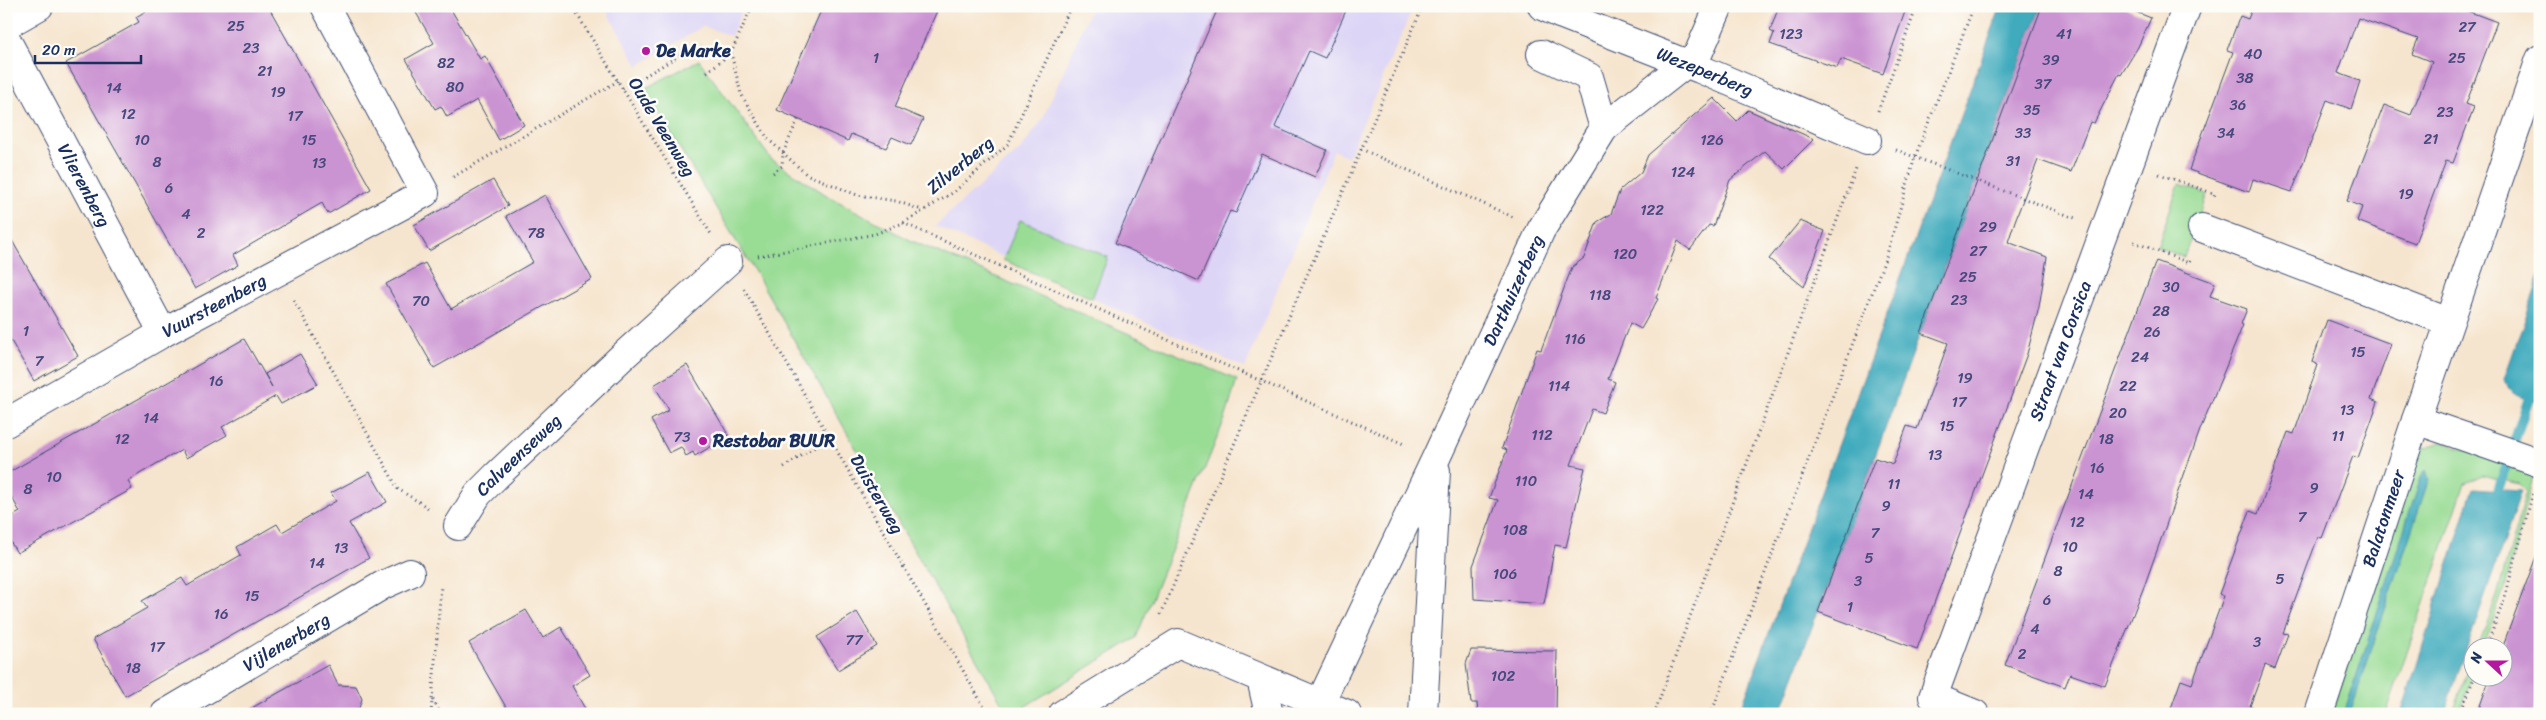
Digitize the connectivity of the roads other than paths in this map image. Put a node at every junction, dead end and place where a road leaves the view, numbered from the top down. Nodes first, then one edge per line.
1 (39, 6) edge
2 (325, 6) edge
3 (1719, 6) edge
4 (2187, 6) edge
5 (1551, 10) edge
6 (6, 25) edge
7 (6, 38) edge
8 (1541, 54) dead end
9 (2540, 59) edge
10 (1686, 64) junction
11 (1604, 128) junction
12 (1867, 140) road end
13 (2202, 228) road end
14 (728, 261) road end
15 (2449, 322) junction
16 (163, 333) junction
17 (2416, 420) junction
18 (6, 423) edge
19 (1436, 458) junction
20 (2535, 470) edge
21 (458, 526) road end
22 (410, 573) dead end
23 (1261, 679) junction
24 (1320, 703) junction
25 (165, 714) edge
26 (1063, 714) edge
27 (1269, 714) edge
28 (1347, 714) edge
29 (1423, 714) edge
30 (1975, 714) edge
31 (2319, 714) edge

1 - 6 street
2 - 16 street, Vuursteenberg
3 - 10 street, Darthuizerberg
4 - 30 street, Straat van Corsica
5 - 10 street, Wezeperberg
7 - 16 street, Vlierenberg
8 - 11 street
9 - 15 street, Balatonmeer
10 - 11 street, Darthuizerberg
10 - 12 street, Wezeperberg
11 - 19 street, Darthuizerberg
13 - 15 street
14 - 21 street, Calveenseweg
15 - 17 street, Balatonmeer
16 - 18 street, Vuursteenberg
17 - 20 street
17 - 31 street, Balatonmeer
19 - 24 street, Darthuizerberg
19 - 29 street, Darthuizerberg
22 - 25 street, Vijlenerberg
23 - 24 street
23 - 26 street
23 - 27 street
24 - 28 street

